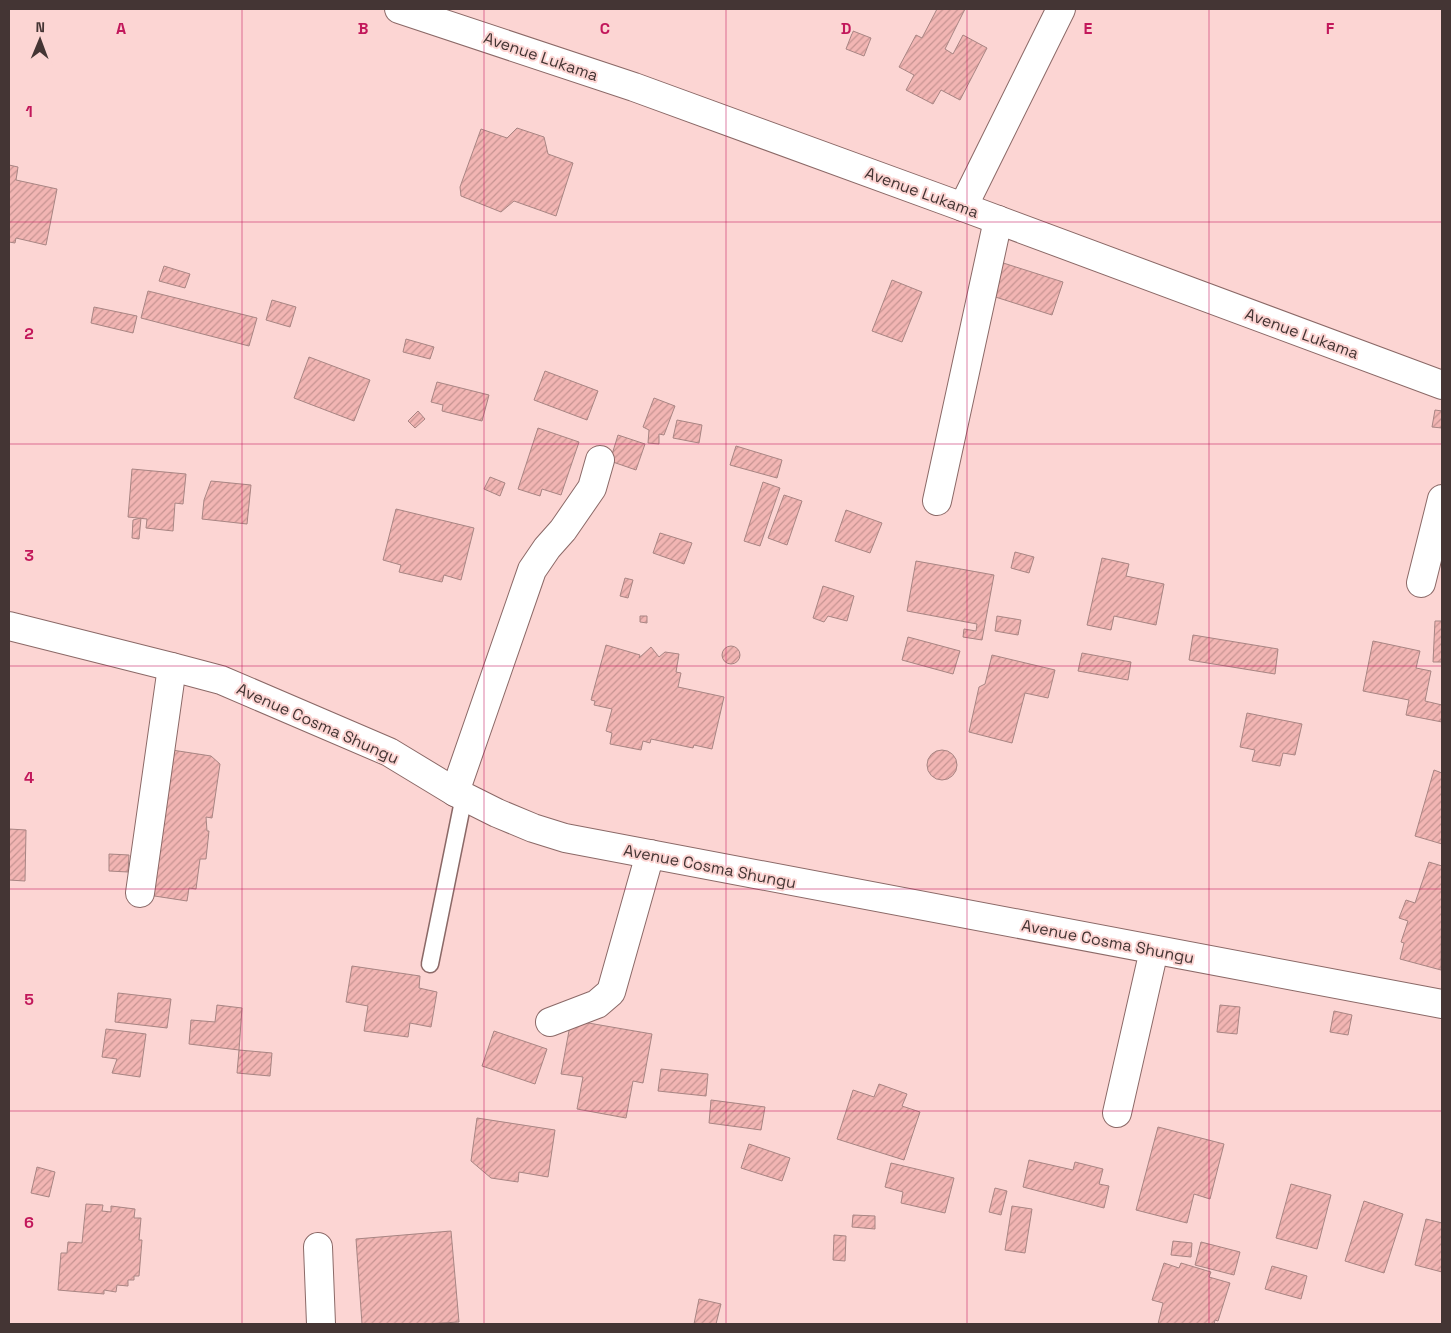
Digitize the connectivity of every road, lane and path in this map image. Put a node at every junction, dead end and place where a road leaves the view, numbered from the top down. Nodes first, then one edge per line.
1 (399, 9) edge
2 (1061, 9) edge
3 (963, 207) junction
4 (998, 220) junction
5 (1442, 385) edge
6 (600, 460) dead end
7 (1442, 499) edge
8 (937, 500) dead end
9 (1421, 583) dead end
10 (9, 626) edge
11 (172, 666) junction
12 (460, 794) junction
13 (650, 854) junction
14 (140, 894) dead end
15 (1154, 950) junction
16 (430, 964) dead end
17 (1442, 1004) edge
18 (550, 1022) dead end
19 (1117, 1114) dead end
20 (318, 1248) dead end
21 (321, 1324) edge

1 - 3 street, Avenue Lukama
2 - 3 street
3 - 4 street, Avenue Lukama
4 - 5 street, Avenue Lukama
4 - 8 street
6 - 12 street
7 - 9 street
10 - 11 street, Avenue Cosma Shungu
11 - 12 street, Avenue Cosma Shungu
11 - 14 street
12 - 13 street, Avenue Cosma Shungu
12 - 16 lane
13 - 15 street, Avenue Cosma Shungu
13 - 18 street
15 - 17 street, Avenue Cosma Shungu
15 - 19 street
20 - 21 street

